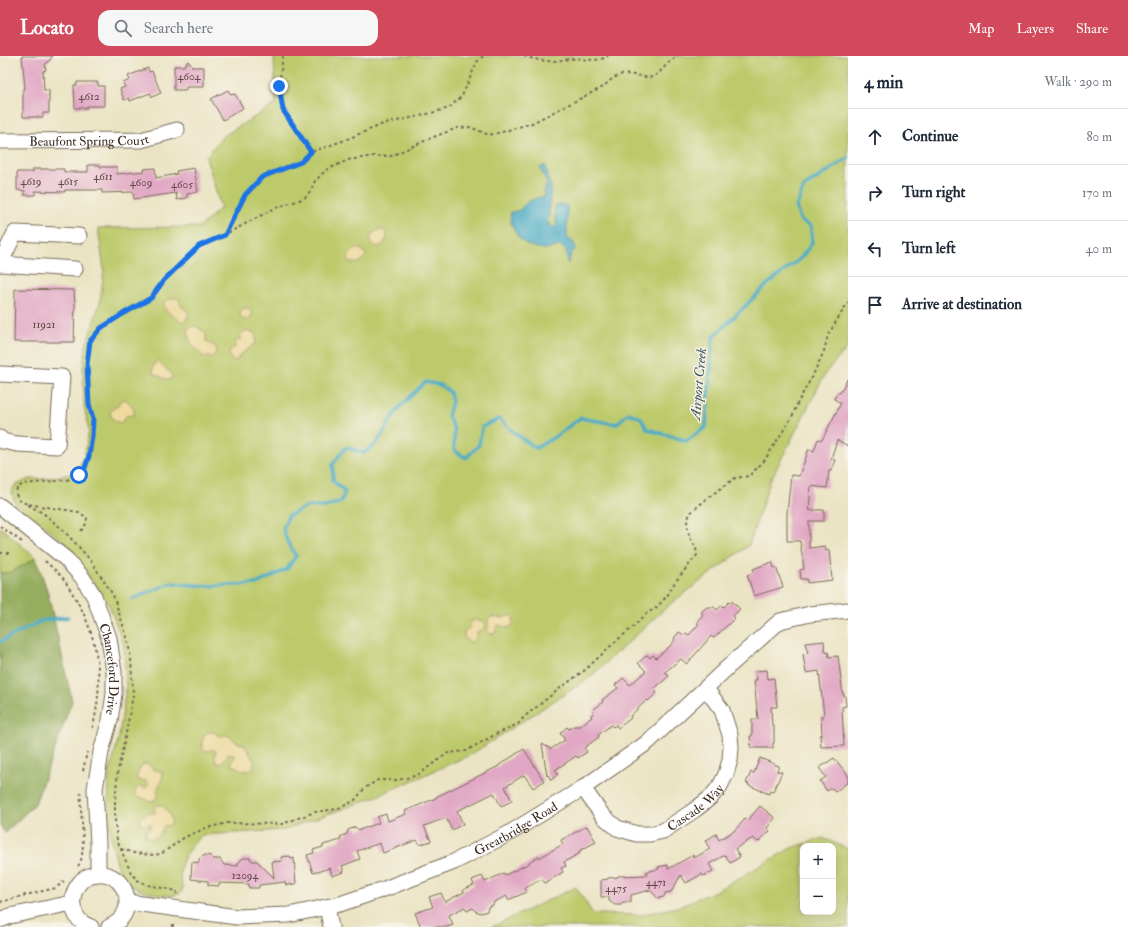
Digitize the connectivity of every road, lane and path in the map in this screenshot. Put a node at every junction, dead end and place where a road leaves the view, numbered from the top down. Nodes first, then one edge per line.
1 (283, 56) edge
2 (483, 56) edge
3 (524, 56) edge
4 (608, 56) edge
5 (678, 56) edge
6 (177, 130) dead end
7 (0, 141) edge
8 (311, 152) junction
9 (225, 235) junction
10 (79, 236) dead end
11 (0, 264) edge
12 (75, 269) dead end
13 (848, 302) edge
14 (0, 374) edge
15 (0, 438) edge
16 (0, 506) edge
17 (0, 526) edge
18 (81, 532) dead end
19 (24, 543) dead end
20 (0, 553) edge
21 (9, 553) dead end
22 (45, 560) dead end
23 (848, 610) edge
24 (706, 688) junction
25 (92, 731) dead end
26 (87, 752) dead end
27 (83, 775) dead end
28 (583, 788) junction
29 (82, 790) dead end
30 (121, 849) dead end
31 (76, 869) dead end
32 (98, 874) junction
33 (66, 880) dead end
34 (0, 902) edge
35 (128, 902) junction
36 (72, 903) junction
37 (326, 907) junction
38 (0, 920) edge
39 (92, 927) edge
40 (109, 927) edge
41 (331, 927) edge

1 - 8 path
2 - 8 path
3 - 4 path
5 - 9 path
6 - 7 street, Beaufont Spring Court
8 - 9 path
9 - 18 path
10 - 11 street
11 - 12 street
13 - 30 path
14 - 15 street
16 - 32 street, Chanceford Drive
17 - 19 path
20 - 21 path
22 - 25 path
23 - 24 street, Greatbridge Road
24 - 28 street, Greatbridge Road
24 - 28 street, Cascade Way
26 - 27 path
28 - 37 street, Greatbridge Road
29 - 31 path
32 - 35 street
32 - 36 street
33 - 34 path
35 - 37 street, Greatbridge Road
35 - 40 street
36 - 38 street
36 - 39 street
37 - 41 street

